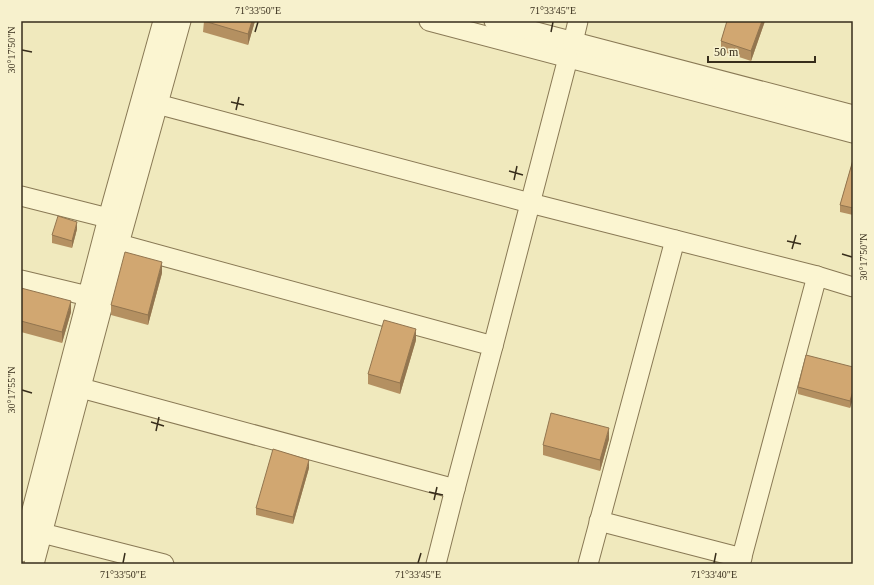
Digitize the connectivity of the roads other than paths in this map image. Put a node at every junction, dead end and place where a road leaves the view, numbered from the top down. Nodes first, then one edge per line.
1 (163, 21) edge
2 (181, 21) edge
3 (429, 21) edge
4 (494, 21) edge
5 (578, 21) edge
6 (570, 50) junction
7 (157, 104) junction
8 (853, 114) edge
9 (853, 133) edge
10 (21, 196) edge
11 (530, 203) junction
12 (108, 218) junction
13 (675, 240) junction
14 (119, 244) junction
15 (817, 276) junction
16 (21, 280) edge
17 (853, 287) edge
18 (88, 296) junction
19 (493, 346) junction
20 (81, 388) junction
21 (455, 489) junction
22 (599, 521) junction
23 (42, 533) junction
24 (21, 552) edge
25 (741, 561) edge
26 (34, 564) edge
27 (164, 564) edge
28 (436, 564) edge
29 (588, 564) edge

1 - 12 street
2 - 7 street
3 - 6 street
4 - 6 street
5 - 6 street
6 - 8 street
6 - 9 street
6 - 11 street
7 - 11 street
7 - 14 street
10 - 12 street
11 - 13 street
11 - 19 street
12 - 18 street
13 - 15 street
13 - 22 street
14 - 19 street
14 - 20 street
15 - 17 street
15 - 25 street
16 - 18 street
18 - 24 street
19 - 21 street
20 - 21 street
20 - 23 street
21 - 28 street
22 - 25 street
22 - 29 street
23 - 26 street
23 - 27 street

